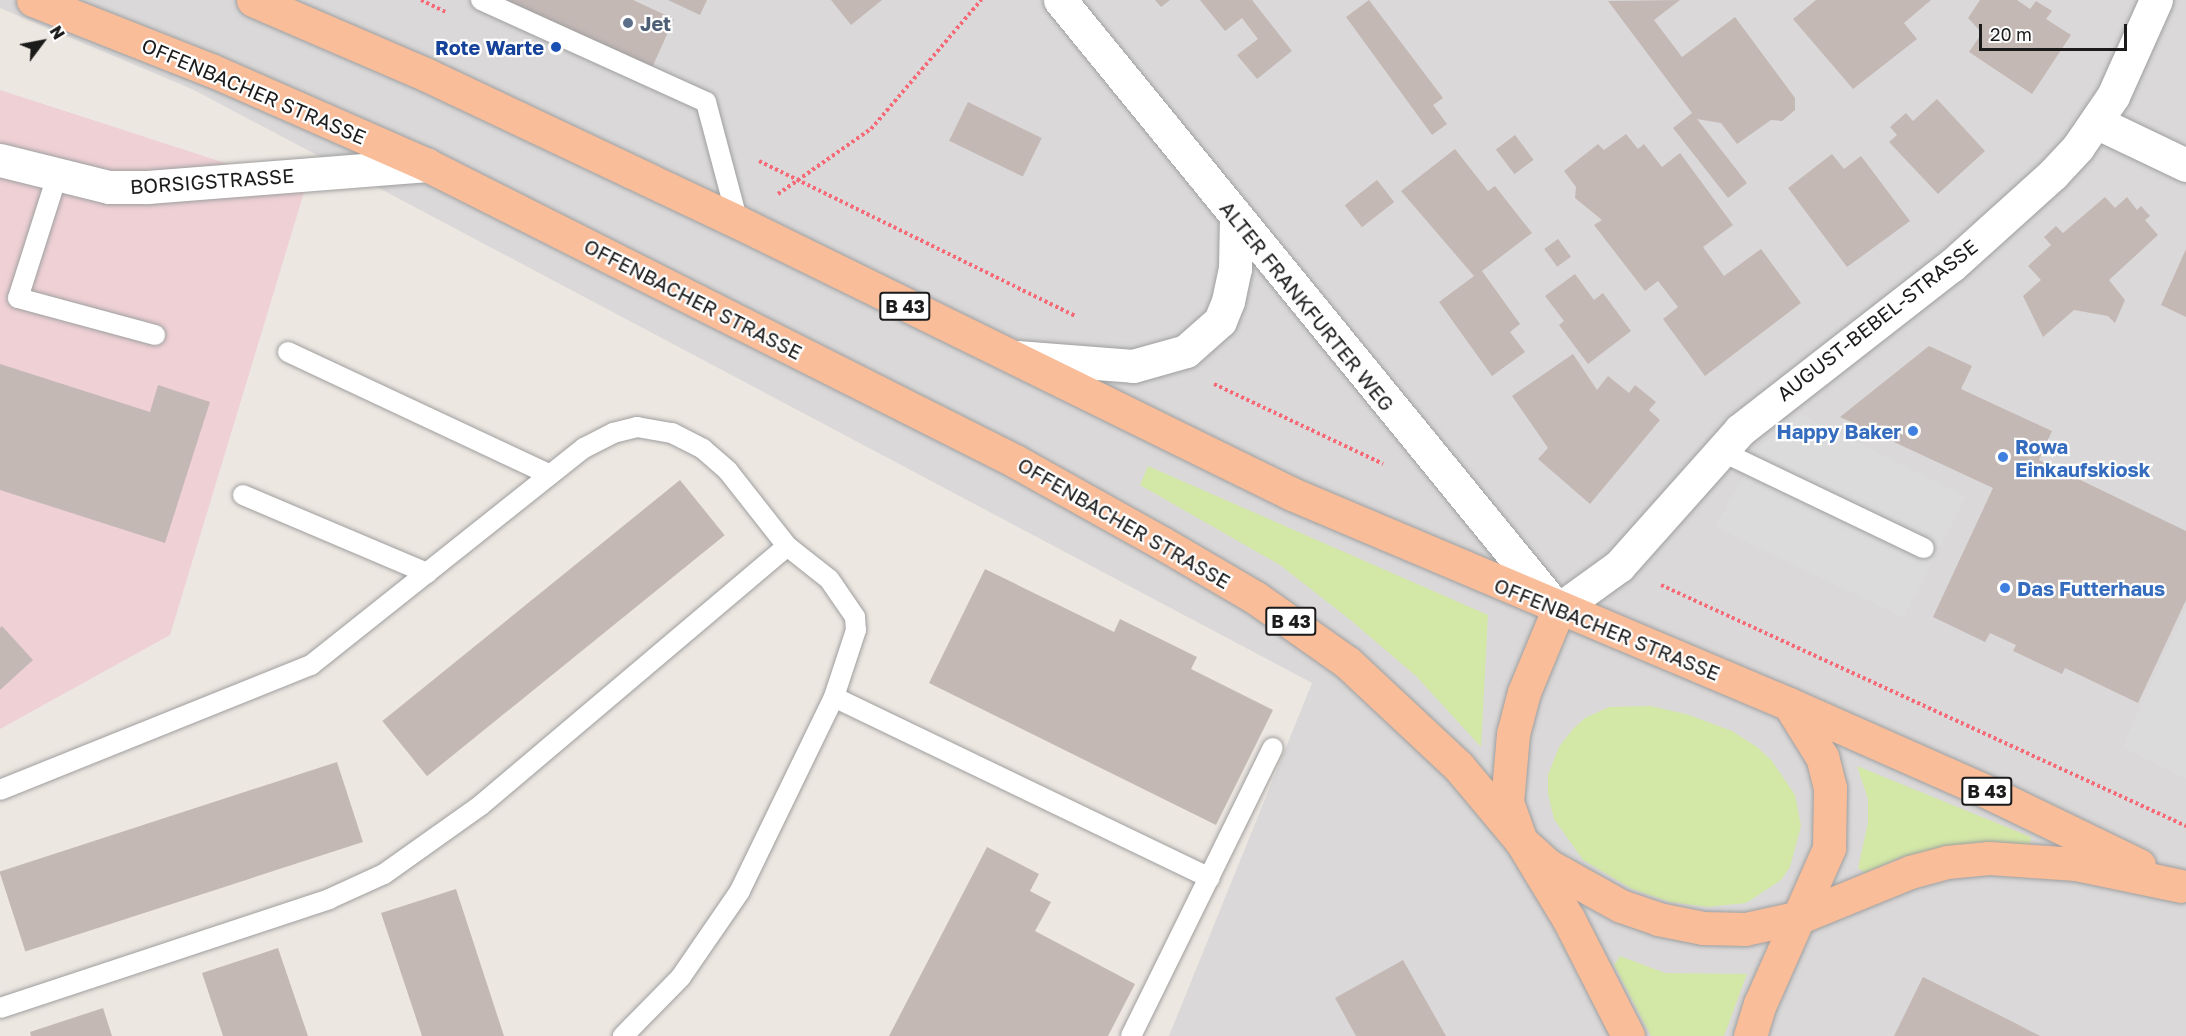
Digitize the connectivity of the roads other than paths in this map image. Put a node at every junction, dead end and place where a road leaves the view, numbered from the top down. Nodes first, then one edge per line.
1 (33, 0) edge
2 (253, 0) edge
3 (482, 0) edge
4 (1060, 0) edge
5 (2156, 0) edge
6 (2096, 122) junction
7 (0, 160) edge
8 (427, 165) junction
9 (2186, 165) edge
10 (57, 176) junction
11 (1236, 218) junction
12 (738, 222) junction
13 (155, 335) dead end
14 (288, 352) dead end
15 (1004, 356) junction
16 (1719, 450) junction
17 (550, 475) junction
18 (243, 495) dead end
19 (787, 546) junction
20 (1924, 548) dead end
21 (427, 573) junction
22 (1558, 610) junction
23 (834, 697) junction
24 (1789, 704) junction
25 (1273, 748) dead end
26 (0, 790) edge
27 (1521, 841) junction
28 (1210, 878) junction
29 (2184, 883) edge
30 (1800, 917) junction
31 (0, 1008) edge
32 (623, 1036) edge
33 (1131, 1036) edge
34 (1628, 1036) edge
35 (1750, 1036) edge

1 - 8 main road, OFFENBACHER STRASSE / B 43
2 - 12 main road, OFFENBACHER STRASSE / B 43
3 - 12 lane
4 - 11 street, ALTER FRANKFURTER WEG
5 - 6 street, AUGUST-BEBEL-STRASSE
6 - 9 street
6 - 16 street, AUGUST-BEBEL-STRASSE
7 - 10 street, BORSIGSTRASSE
8 - 10 street, BORSIGSTRASSE
8 - 27 main road, OFFENBACHER STRASSE / B 43
10 - 13 lane
11 - 15 street
11 - 22 street, ALTER FRANKFURTER WEG
12 - 15 main road, OFFENBACHER STRASSE / B 43
14 - 17 lane
15 - 22 main road, OFFENBACHER STRASSE / B 43
16 - 20 lane
16 - 22 street, AUGUST-BEBEL-STRASSE
17 - 19 lane
17 - 21 lane
18 - 21 lane
19 - 23 lane
19 - 31 lane
21 - 26 lane
22 - 24 main road, OFFENBACHER STRASSE / B 43
22 - 27 main road
23 - 28 lane
23 - 32 lane
24 - 29 main road, OFFENBACHER STRASSE / B 43
24 - 30 main road
25 - 28 lane
27 - 30 main road, OFFENBACHER STRASSE
27 - 34 main road
28 - 33 lane
29 - 30 main road, OFFENBACHER STRASSE
30 - 35 main road

